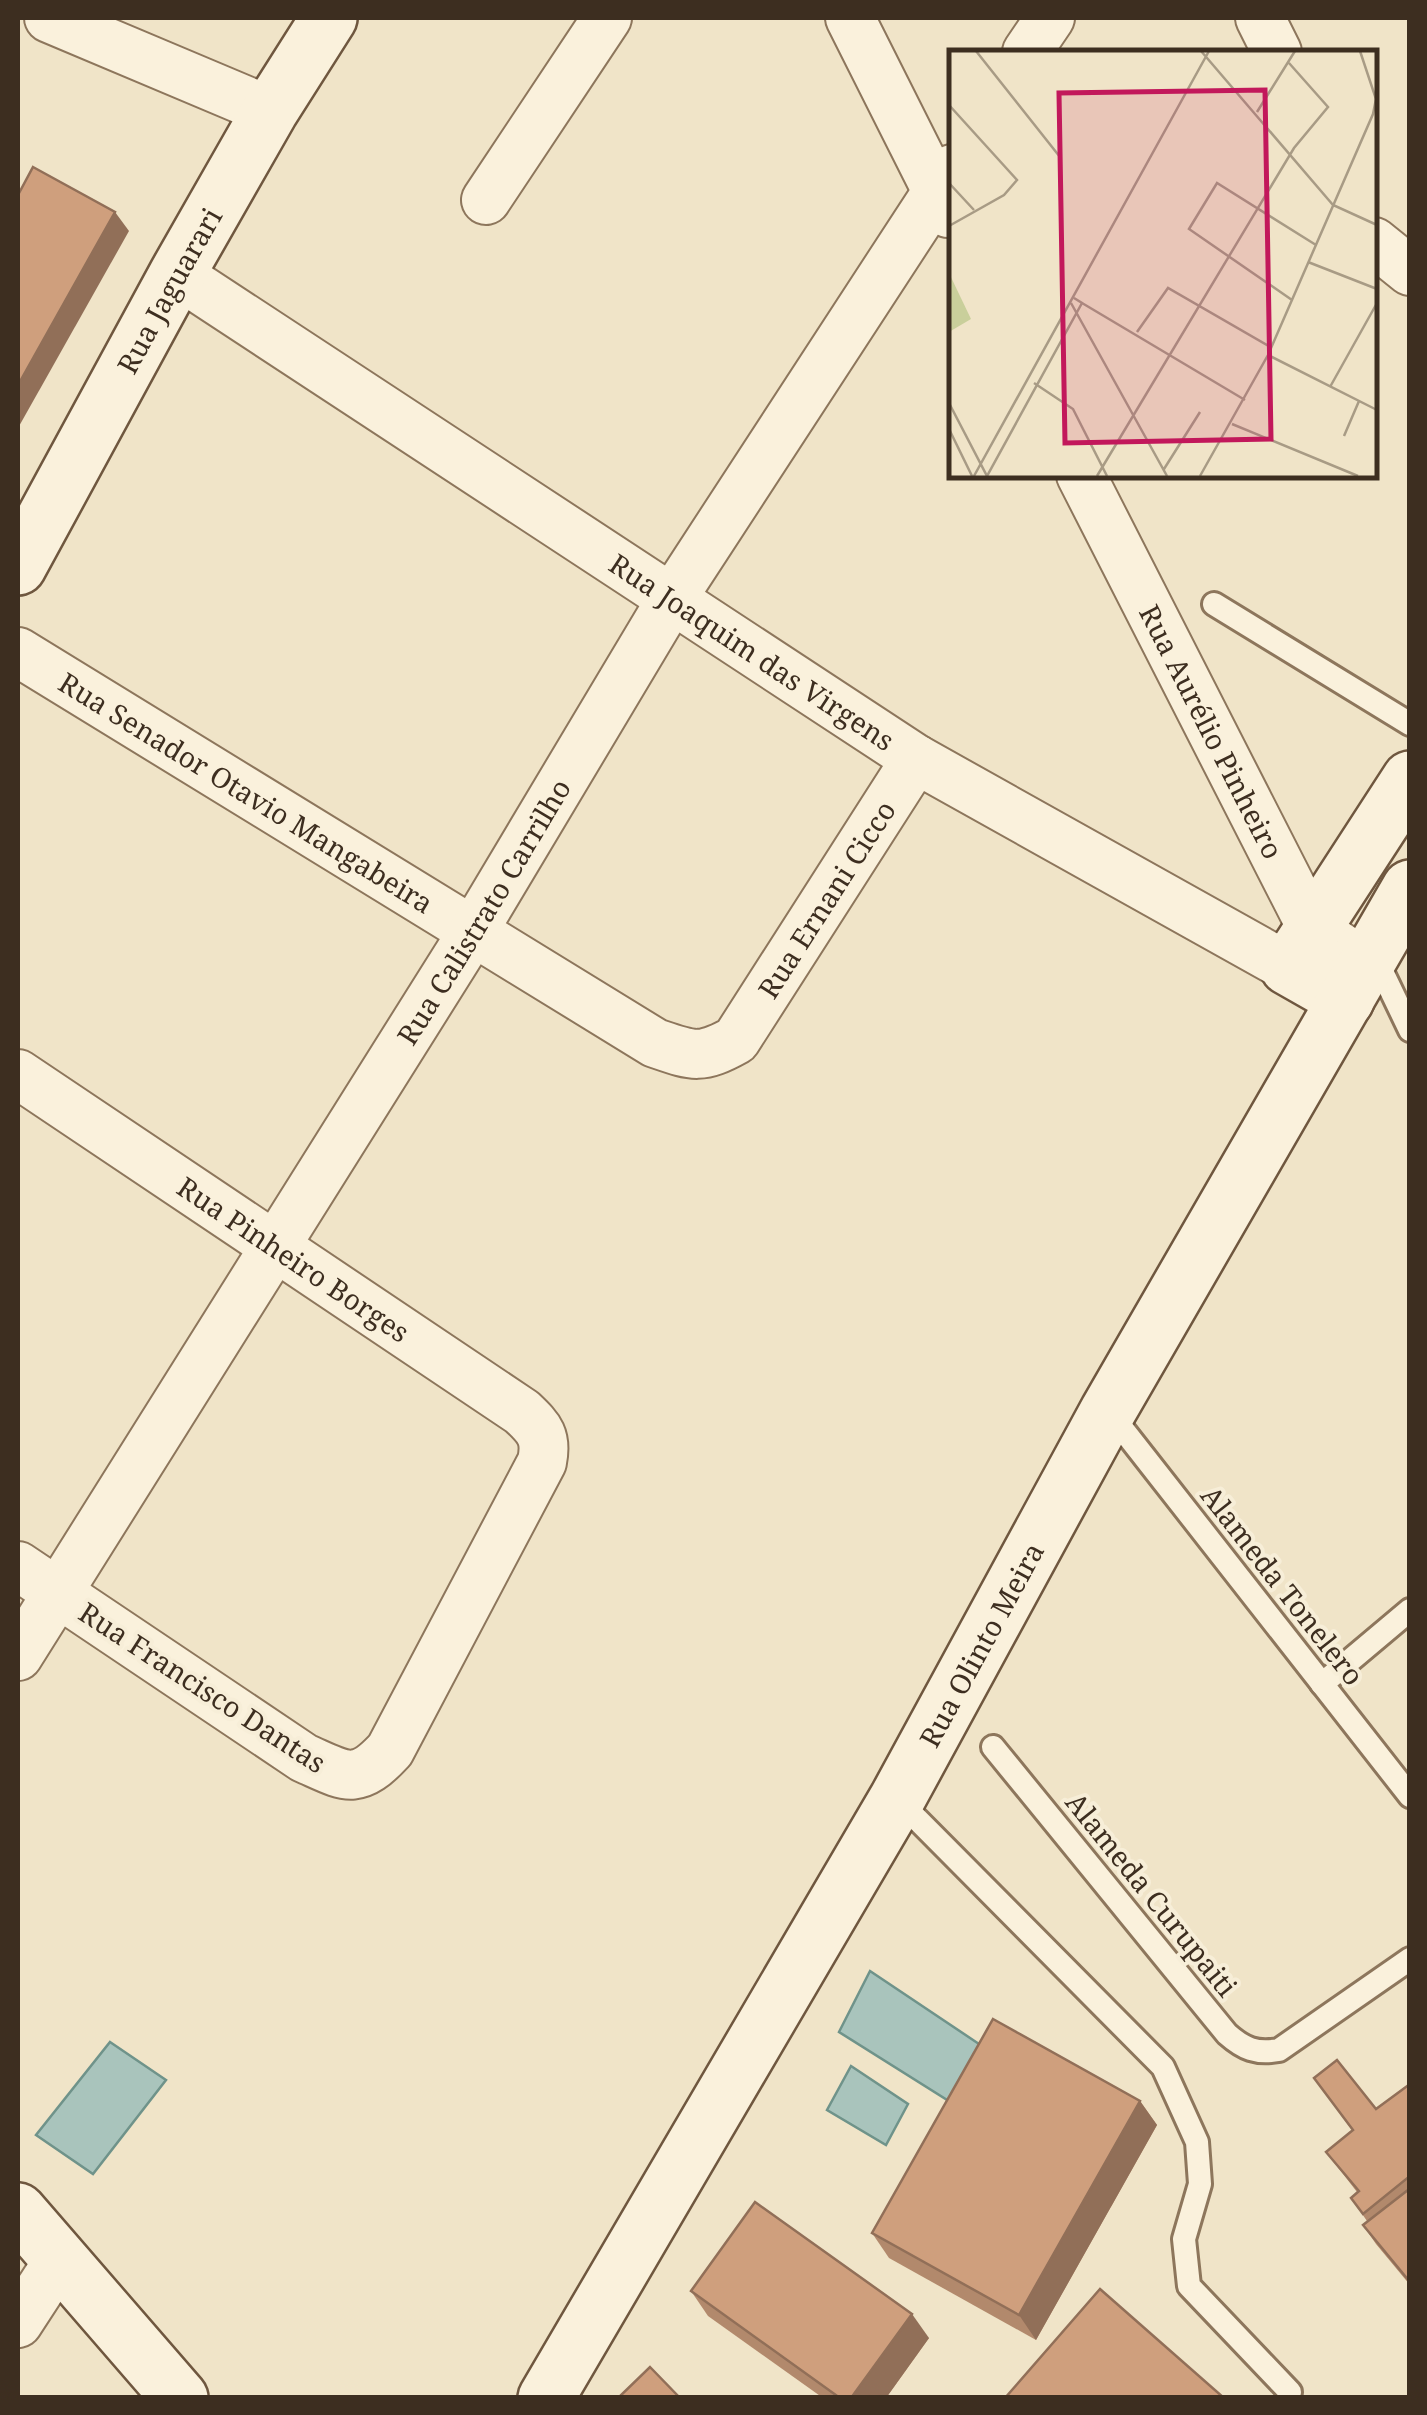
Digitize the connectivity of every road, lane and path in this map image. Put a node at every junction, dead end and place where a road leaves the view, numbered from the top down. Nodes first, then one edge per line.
1 (49, 18) edge
2 (329, 18) edge
3 (607, 18) edge
4 (850, 18) edge
5 (1050, 18) edge
6 (1260, 18) edge
7 (1028, 50) edge
8 (1276, 50) edge
9 (270, 112) junction
10 (947, 194) edge
11 (486, 200) dead end
12 (1377, 244) edge
13 (1410, 271) edge
14 (177, 274) junction
15 (1083, 478) edge
16 (18, 567) edge
17 (672, 600) junction
18 (1214, 604) dead end
19 (18, 652) edge
20 (1410, 724) edge
21 (916, 759) junction
22 (1410, 779) edge
23 (1410, 888) edge
24 (472, 933) junction
25 (1300, 947) junction
26 (1362, 973) junction
27 (1410, 1030) edge
28 (736, 1040) joint
29 (18, 1074) edge
30 (278, 1246) junction
31 (1108, 1411) junction
32 (37, 1579) edge
33 (1410, 1610) edge
34 (18, 1656) edge
35 (1322, 1684) junction
36 (992, 1747) dead end
37 (390, 1750) joint
38 (1410, 1796) edge
39 (898, 1799) junction
40 (1410, 1959) edge
41 (18, 2211) edge
42 (59, 2260) junction
43 (18, 2323) edge
44 (1290, 2392) dead end
45 (180, 2398) edge
46 (546, 2398) edge

1 - 9 street
2 - 9 main road, Rua Jaguarari
3 - 11 street
4 - 10 street
5 - 7 street
6 - 8 street
9 - 14 main road, Rua Jaguarari
10 - 17 street, Rua Calistrato Carrilho
12 - 13 street
14 - 16 main road, Rua Jaguarari
14 - 17 street, Rua Joaquim das Virgens
15 - 25 street, Rua Aurélio Pinheiro
17 - 21 street, Rua Joaquim das Virgens
17 - 24 street, Rua Calistrato Carrilho
18 - 20 lane
19 - 24 street, Rua Senador Otavio Mangabeira
21 - 25 street, Rua Joaquim das Virgens
21 - 28 street, Rua Ernani Cicco
22 - 25 main road
23 - 26 main road, Rua Olinto Meira
24 - 28 street, Rua Senador Otavio Mangabeira
24 - 30 street, Rua Calistrato Carrilho
25 - 26 main road, Rua Joaquim das Virgens
26 - 27 lane
26 - 31 main road, Rua Olinto Meira
29 - 30 street, Rua Pinheiro Borges
30 - 32 street, Rua Calistrato Carrilho
30 - 37 street, Rua Pinheiro Borges
31 - 35 lane, Alameda Tonelero
31 - 39 main road, Rua Olinto Meira
32 - 34 street, Rua Calistrato Carrilho
32 - 37 street, Rua Francisco Dantas
33 - 35 lane
35 - 38 lane, Alameda Tonelero
36 - 40 lane, Alameda Curupaiti
39 - 44 lane
39 - 46 main road, Rua Olinto Meira
41 - 42 main road
42 - 43 street
42 - 45 main road

